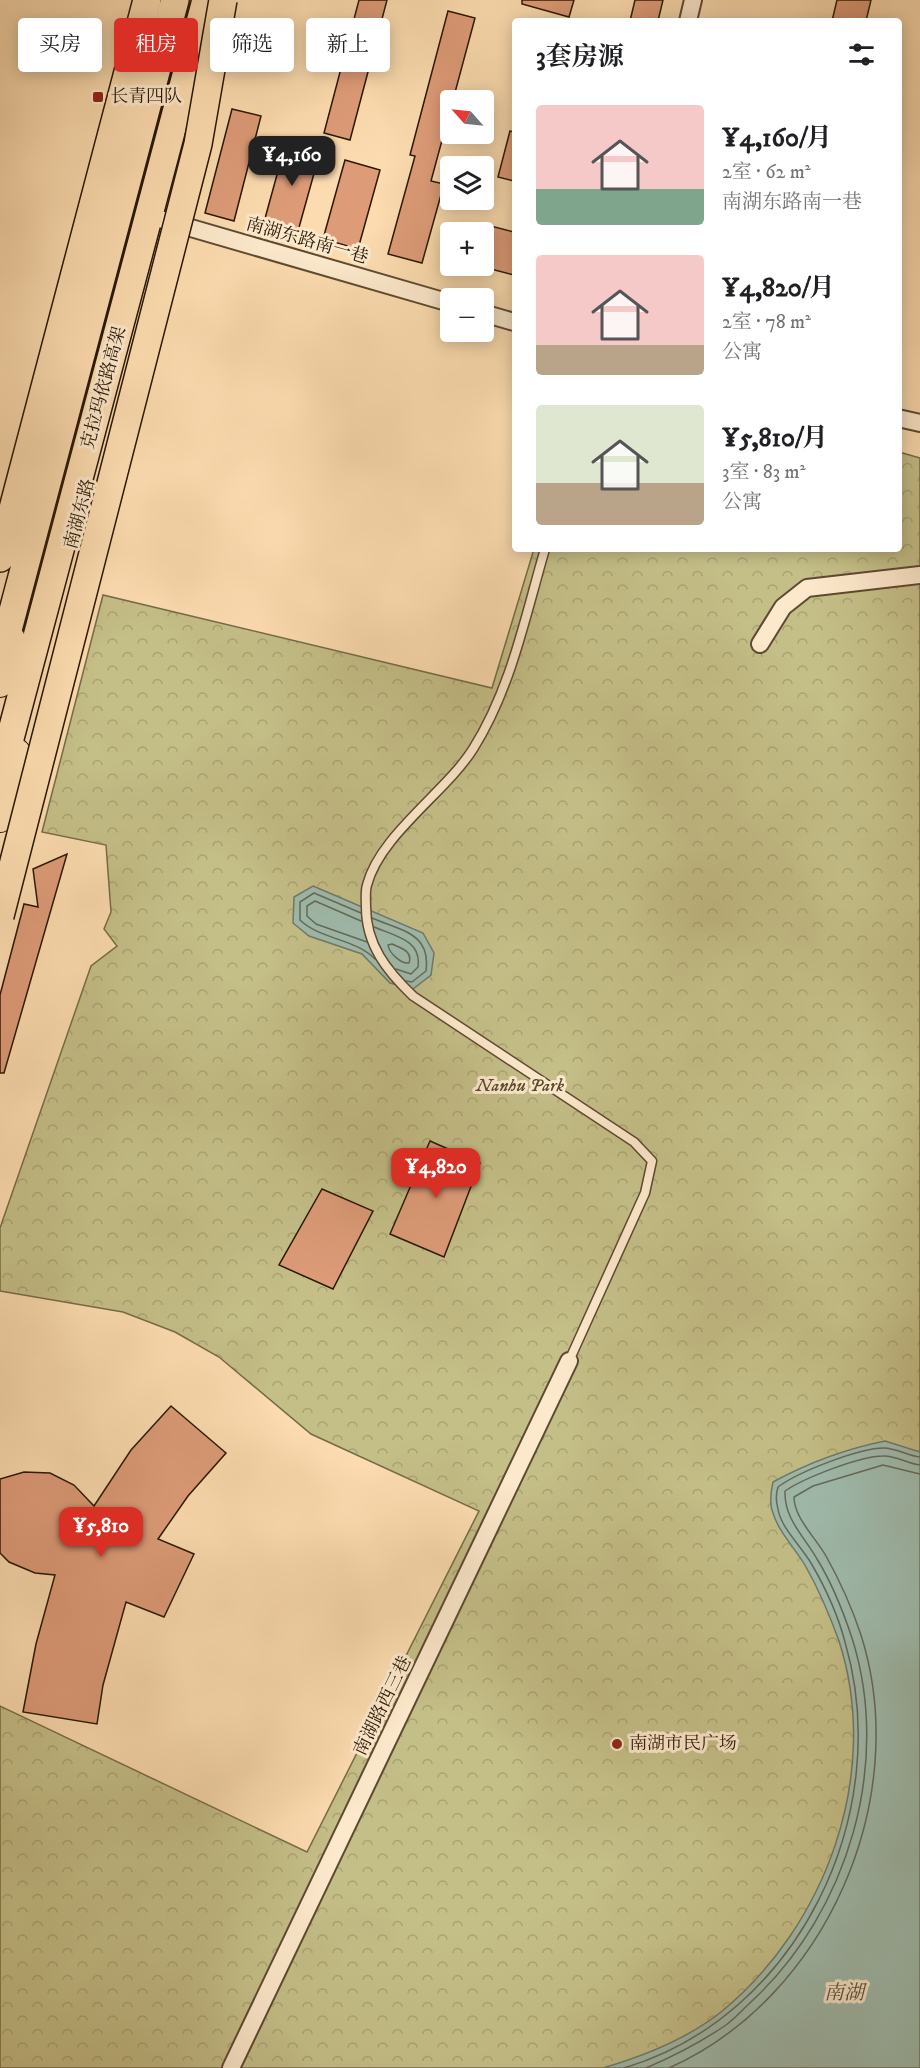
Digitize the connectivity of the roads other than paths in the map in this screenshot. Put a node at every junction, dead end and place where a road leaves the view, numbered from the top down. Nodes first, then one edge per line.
1 (147, 0) edge
2 (178, 0) edge
3 (206, 0) edge
4 (211, 0) edge
5 (223, 0) edge
6 (693, 0) edge
7 (689, 18) edge
8 (153, 217) junction
9 (440, 300) edge
10 (494, 316) edge
11 (512, 321) edge
12 (902, 419) edge
13 (920, 423) edge
14 (544, 552) edge
15 (0, 558) edge
16 (920, 575) edge
17 (760, 644) dead end
18 (0, 660) edge
19 (0, 684) edge
20 (0, 776) edge
21 (0, 819) edge
22 (0, 916) edge
23 (569, 1361) joint
24 (231, 2068) edge

1 - 15 highway
2 - 18 highway, 克拉玛依路高架
2 - 19 main road, 南湖东路
3 - 20 highway, 克拉玛依路高架
4 - 8 main road, 南湖东路
5 - 22 highway, bridge
6 - 7 street
8 - 9 street, 南湖东路南一巷
8 - 21 main road, 南湖东路
10 - 11 street
12 - 13 street
14 - 23 lane
16 - 17 street
23 - 24 street, 南湖路西三巷

